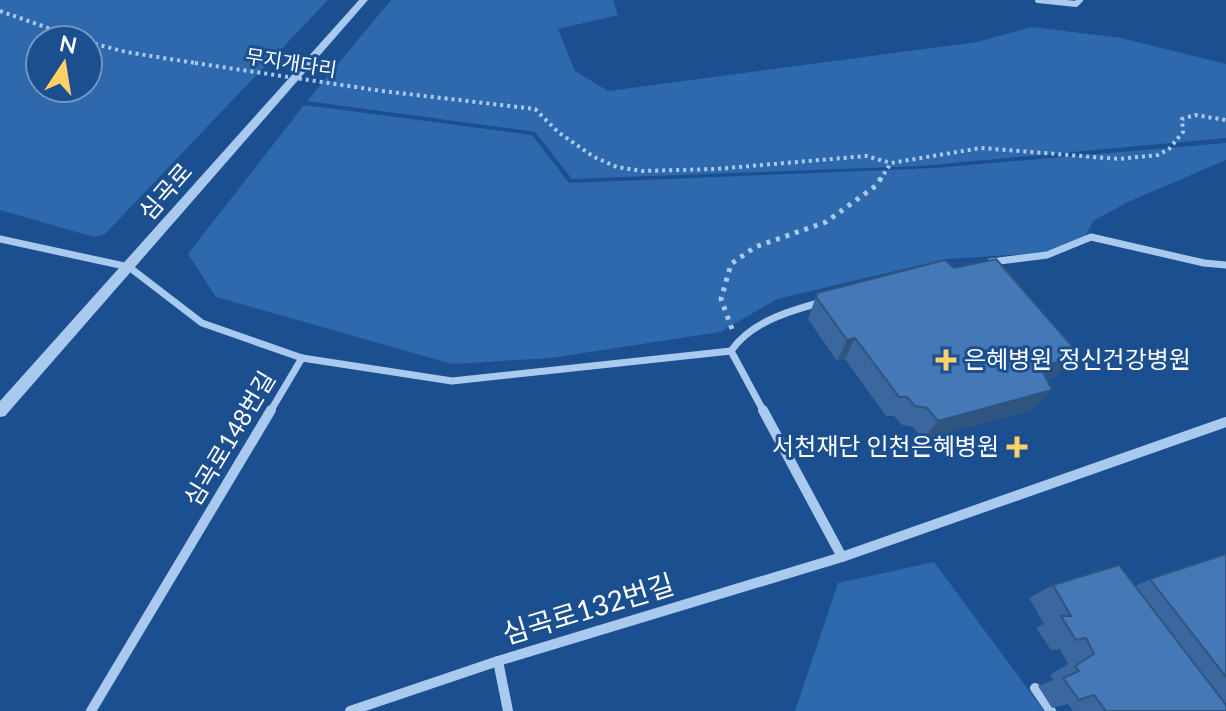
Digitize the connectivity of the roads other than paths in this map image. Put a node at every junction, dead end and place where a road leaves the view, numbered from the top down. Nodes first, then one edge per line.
1 (364, 0) edge
2 (1038, 0) edge
3 (1080, 0) edge
4 (0, 239) edge
5 (978, 264) edge
6 (1226, 265) edge
7 (129, 267) junction
8 (836, 298) edge
9 (731, 351) junction
10 (302, 358) junction
11 (0, 411) edge
12 (1226, 422) edge
13 (842, 557) junction
14 (498, 661) junction
15 (1035, 688) dead end
16 (91, 711) edge
17 (350, 711) edge
18 (508, 711) edge
19 (1051, 711) edge

1 - 7 street, 심곡로
2 - 3 street
4 - 7 street
5 - 6 street
7 - 10 street, 심곡로148번길
7 - 11 street, 심곡로
8 - 9 street
9 - 10 street
9 - 13 street
10 - 16 street, 심곡로148번길
12 - 13 street, 심곡로132번길
13 - 14 street, 심곡로132번길
14 - 17 street, 심곡로132번길
14 - 18 street
15 - 19 street

